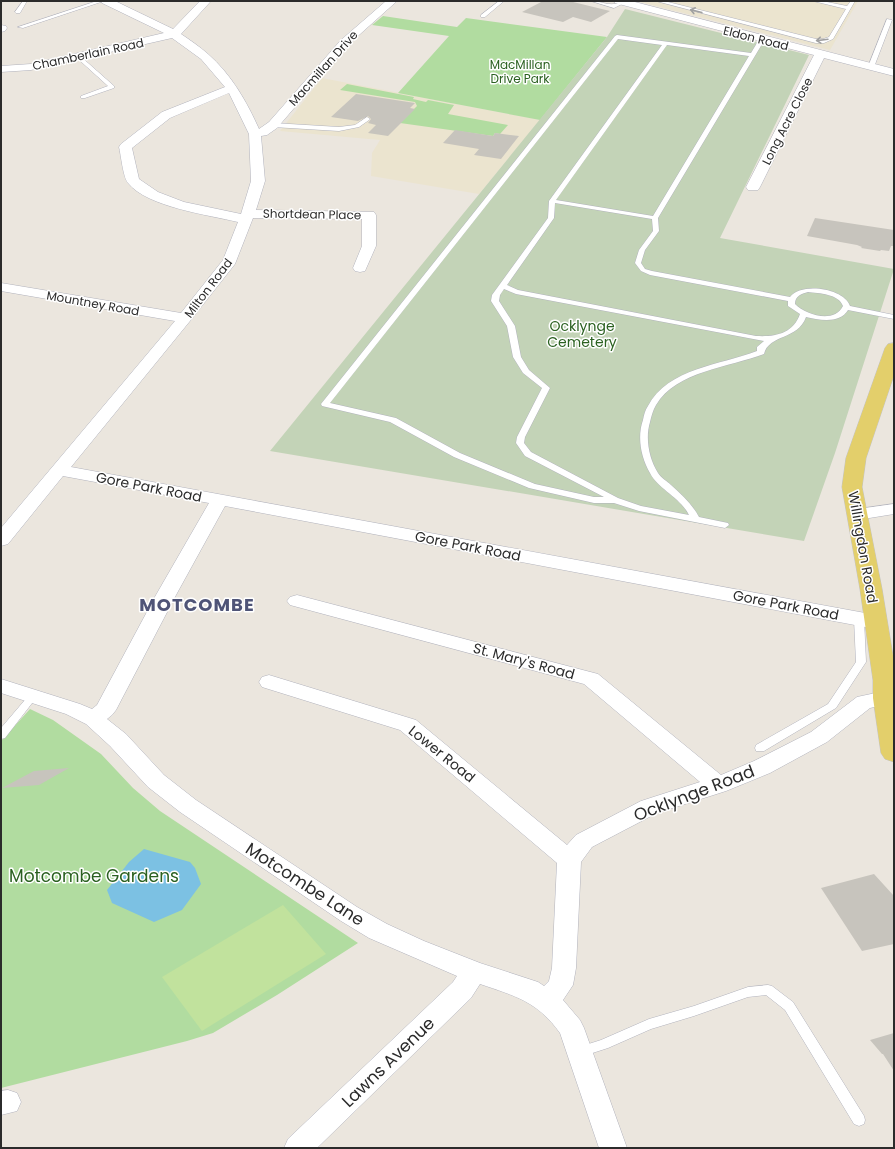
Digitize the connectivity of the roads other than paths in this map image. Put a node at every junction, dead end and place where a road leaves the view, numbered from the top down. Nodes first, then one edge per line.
1 (25, 1) edge
2 (102, 1) edge
3 (106, 1) edge
4 (206, 1) edge
5 (392, 1) edge
6 (502, 1) edge
7 (593, 1) edge
8 (658, 1) edge
9 (815, 1) edge
10 (853, 1) edge
11 (622, 2) edge
12 (849, 8) junction
13 (649, 10) junction
14 (18, 12) dead end
15 (483, 16) dead end
16 (889, 20) dead end
17 (21, 27) dead end
18 (174, 34) junction
19 (762, 39) junction
20 (665, 44) junction
21 (820, 54) junction
22 (753, 55) junction
23 (79, 57) junction
24 (871, 67) junction
25 (1, 69) edge
26 (894, 72) edge
27 (232, 88) junction
28 (83, 97) dead end
29 (367, 119) dead end
30 (273, 125) junction
31 (255, 134) junction
32 (753, 187) dead end
33 (552, 201) junction
34 (247, 216) junction
35 (655, 218) junction
36 (360, 268) dead end
37 (503, 286) junction
38 (1, 287) edge
39 (791, 299) junction
40 (846, 307) junction
41 (804, 314) junction
42 (894, 317) edge
43 (185, 318) junction
44 (769, 339) junction
45 (894, 348) edge
46 (59, 470) junction
47 (220, 500) junction
48 (615, 500) junction
49 (894, 509) edge
50 (857, 514) junction
51 (696, 518) junction
52 (725, 525) dead end
53 (1, 540) edge
54 (297, 601) dead end
55 (867, 620) junction
56 (269, 682) dead end
57 (1, 686) edge
58 (888, 686) edge
59 (33, 696) junction
60 (93, 720) junction
61 (1, 735) edge
62 (760, 748) dead end
63 (894, 753) edge
64 (718, 785) junction
65 (570, 860) junction
66 (474, 972) junction
67 (547, 1001) junction
68 (580, 1052) junction
69 (859, 1120) dead end
70 (298, 1148) edge
71 (613, 1148) edge

1 - 14 lane
2 - 17 lane
3 - 18 street, Milton Road
4 - 18 street
5 - 30 street, Macmillan Drive
6 - 15 lane
7 - 11 lane
12 -> 8 lane
8 - 13 lane
9 - 12 lane
10 - 12 lane
11 - 13 street, Eldon Road
13 - 19 street, Eldon Road
16 - 24 lane
18 - 23 street, Chamberlain Road
18 - 27 street, Milton Road
19 - 21 street, Eldon Road
19 - 22 lane
20 - 22 lane
20 - 33 lane
20 - 48 lane
21 - 24 street, Eldon Road
21 - 32 street, Long Acre Close
22 - 35 lane
23 - 25 street, Chamberlain Road
23 - 28 lane
24 - 26 street, Eldon Road
27 - 31 street, Milton Road
27 - 34 street
29 - 30 lane
30 - 31 street, Macmillan Drive
31 - 34 street, Milton Road
33 - 35 lane
33 - 37 lane
34 - 36 street, Shortdean Place
34 - 43 street, Milton Road
35 - 39 lane
37 - 44 lane
37 - 48 lane
38 - 43 street, Mountney Road
39 - 40 lane
39 - 41 lane
40 - 41 lane
40 - 42 lane
41 - 44 lane
43 - 46 street, Milton Road
44 - 51 lane
45 - 50 main road, Willingdon Road
46 - 47 street, Gore Park Road
46 - 53 street, Milton Road
47 - 55 street, Gore Park Road
47 - 60 street
48 - 51 lane
49 - 50 street
50 - 55 main road, Willingdon Road
51 - 52 lane
54 - 64 street, St. Mary's Road
55 - 58 main road, Willingdon Road
55 - 62 lane
56 - 65 street, Lower Road
57 - 59 street, Motcombe Lane
58 - 63 main road, Willingdon Road
58 - 64 street, Ocklynge Road
59 - 60 street, Motcombe Lane
59 - 61 lane
60 - 66 street, Motcombe Lane
64 - 65 street, Ocklynge Road
65 - 67 street
66 - 67 street, Motcombe Lane
66 - 70 street, Lawns Avenue
67 - 68 street
68 - 69 lane
68 - 71 street

